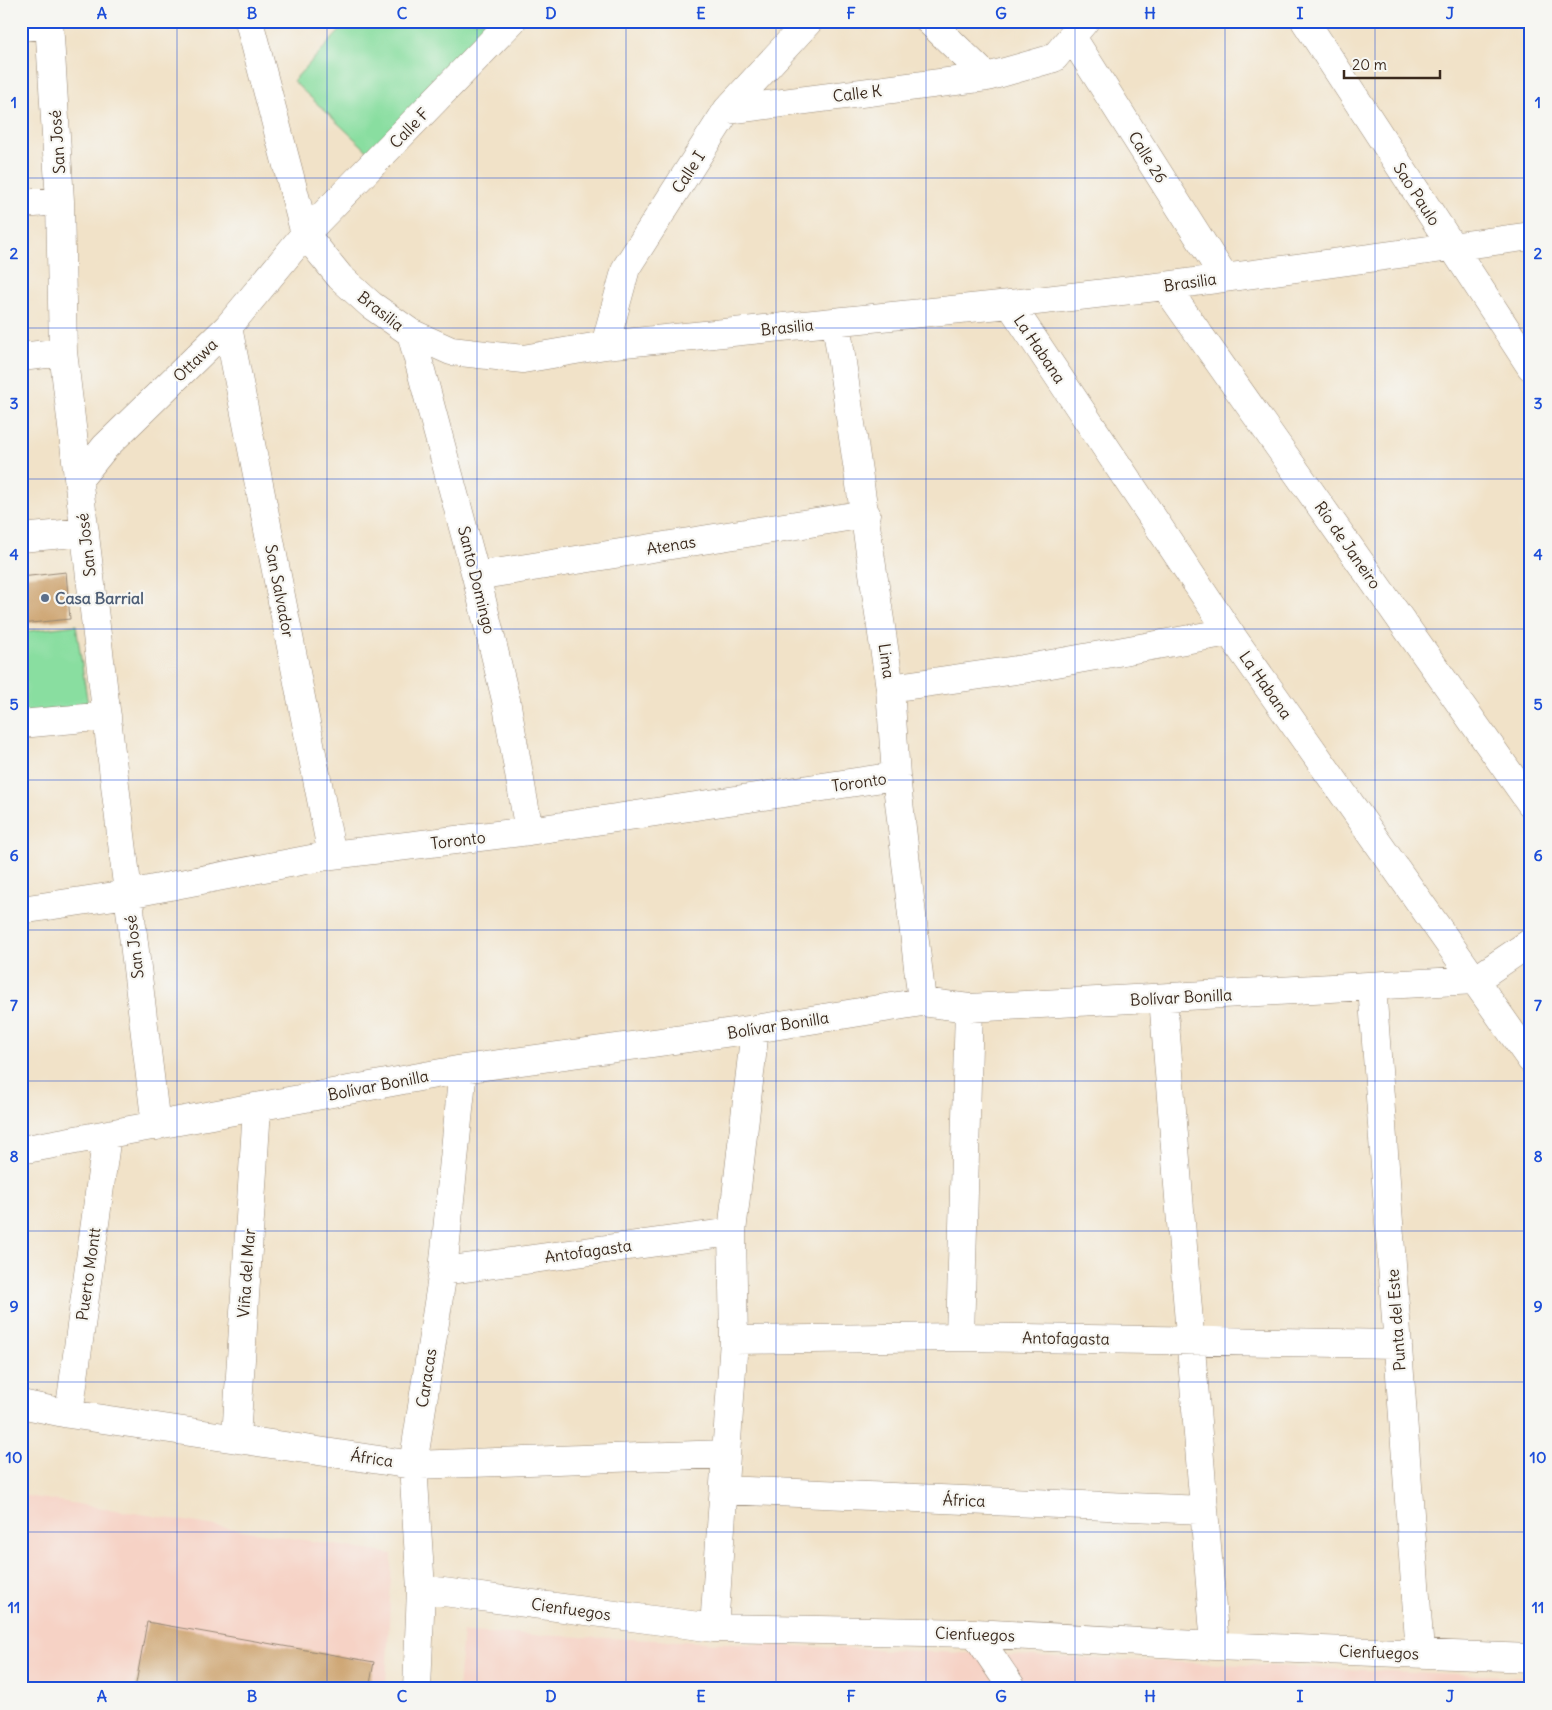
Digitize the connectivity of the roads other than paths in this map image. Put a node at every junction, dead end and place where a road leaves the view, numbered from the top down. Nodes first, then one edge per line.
1 (249, 21) edge
2 (512, 21) edge
3 (809, 21) edge
4 (929, 21) edge
5 (1304, 21) edge
6 (49, 23) edge
7 (21, 27) edge
8 (1078, 29) edge
9 (987, 76) junction
10 (727, 110) junction
11 (60, 201) junction
12 (21, 204) edge
13 (305, 234) junction
14 (1531, 236) edge
15 (1451, 247) junction
16 (1224, 277) junction
17 (1165, 286) junction
18 (1010, 304) junction
19 (836, 322) junction
20 (228, 327) junction
21 (411, 333) junction
22 (605, 345) junction
23 (63, 352) junction
24 (21, 357) edge
25 (1531, 367) edge
26 (78, 479) junction
27 (866, 514) junction
28 (84, 532) junction
29 (21, 538) edge
30 (476, 576) junction
31 (1229, 632) junction
32 (890, 688) junction
33 (107, 716) junction
34 (21, 724) edge
35 (896, 776) junction
36 (1531, 804) edge
37 (529, 831) junction
38 (332, 855) junction
39 (128, 894) junction
40 (21, 910) edge
41 (1531, 942) edge
42 (1475, 980) junction
43 (1372, 986) junction
44 (1163, 998) junction
45 (922, 1002) junction
46 (969, 1008) junction
47 (755, 1029) junction
48 (1531, 1060) edge
49 (463, 1069) junction
50 (257, 1108) junction
51 (156, 1126) junction
52 (107, 1135) junction
53 (21, 1150) edge
54 (732, 1232) junction
55 (443, 1271) junction
56 (960, 1337) junction
57 (734, 1340) junction
58 (1191, 1340) junction
59 (1398, 1344) junction
60 (21, 1404) edge
61 (69, 1414) junction
62 (236, 1438) junction
63 (726, 1454) junction
64 (413, 1465) junction
65 (724, 1490) junction
66 (1204, 1510) junction
67 (421, 1589) junction
68 (714, 1628) junction
69 (975, 1633) junction
70 (1215, 1646) junction
71 (1420, 1654) junction
72 (1531, 1658) edge
73 (417, 1689) edge
74 (1013, 1689) edge

1 - 13 street, Brasilia
2 - 13 street, Calle F
3 - 10 street, Calle I
4 - 9 street
5 - 15 street, Sao Paulo
6 - 7 street
6 - 11 street, San José
8 - 9 street, Calle K
8 - 16 street, Calle 26
9 - 10 street, Calle K
10 - 22 street, Calle I
11 - 12 street
11 - 23 street, San José
13 - 20 street, Ottawa
13 - 21 street, Brasilia
14 - 15 street, Brasilia
15 - 16 street, Brasilia
15 - 25 street, Sao Paulo
16 - 17 street, Brasilia
17 - 18 street, Brasilia
17 - 36 street, Río de Janeiro
18 - 19 street, Brasilia
18 - 31 street, La Habana
19 - 22 street, Brasilia
19 - 27 street, Lima
20 - 26 street, Ottawa
20 - 38 street, San Salvador
21 - 22 street, Brasilia
21 - 30 street, Santo Domingo
23 - 24 street
23 - 26 street, San José
26 - 28 street, San José
27 - 30 street, Atenas
27 - 32 street, Lima
28 - 29 street
28 - 33 street, San José
30 - 37 street, Santo Domingo
31 - 32 street
31 - 42 street, La Habana
32 - 35 street, Lima
33 - 34 street
33 - 39 street, San José
35 - 37 street, Toronto
35 - 45 street, Lima
37 - 38 street, Toronto
38 - 39 street, Toronto
39 - 40 street, Toronto
39 - 51 street, San José
41 - 42 street
42 - 43 street, Bolívar Bonilla
42 - 48 street, La Habana
43 - 44 street, Bolívar Bonilla
43 - 59 street, Punta del Este
44 - 46 street, Bolívar Bonilla
44 - 58 street
45 - 46 street, Bolívar Bonilla
45 - 47 street, Bolívar Bonilla
46 - 56 street
47 - 49 street, Bolívar Bonilla
47 - 54 street
49 - 50 street, Bolívar Bonilla
49 - 55 street, Caracas
50 - 51 street, Bolívar Bonilla
50 - 62 street, Viña del Mar
51 - 52 street, Bolívar Bonilla
52 - 53 street, Bolívar Bonilla
52 - 61 street, Puerto Montt
54 - 55 street, Antofagasta
54 - 57 street
55 - 64 street, Caracas
56 - 57 street, Antofagasta
56 - 58 street, Antofagasta
57 - 63 street
58 - 59 street, Antofagasta
58 - 66 street
59 - 71 street, Punta del Este
60 - 61 street, África
61 - 62 street, África
62 - 64 street, África
63 - 64 street, África
63 - 65 street
64 - 67 street, Caracas
65 - 66 street, África
65 - 68 street
66 - 70 street
67 - 68 street, Cienfuegos
67 - 73 street, Caracas
68 - 69 street, Cienfuegos
69 - 70 street, Cienfuegos
69 - 74 street
70 - 71 street, Cienfuegos
71 - 72 street, Cienfuegos

